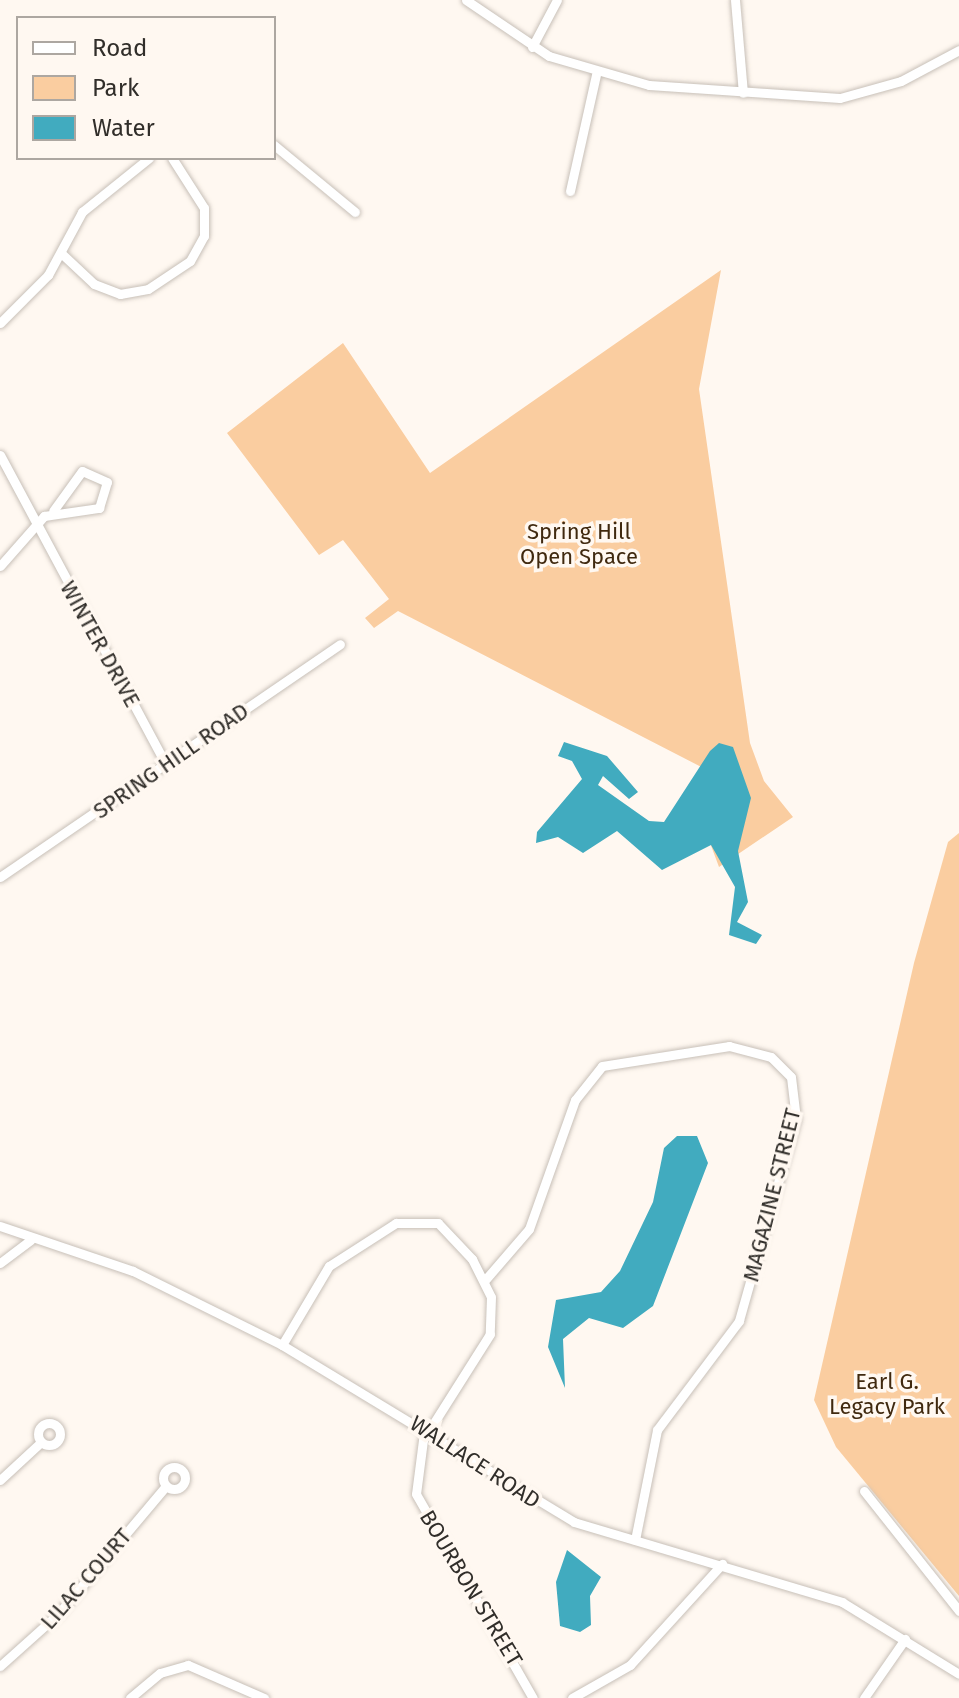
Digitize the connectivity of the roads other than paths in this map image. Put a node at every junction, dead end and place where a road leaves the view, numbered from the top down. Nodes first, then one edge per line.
1 (466, 0) edge
2 (557, 0) edge
3 (735, 0) edge
4 (532, 47) junction
5 (959, 50) edge
6 (596, 75) junction
7 (743, 93) junction
8 (276, 147) edge
9 (147, 160) edge
10 (173, 160) edge
11 (570, 191) dead end
12 (355, 212) dead end
13 (61, 253) junction
14 (0, 323) edge
15 (0, 455) edge
16 (53, 511) junction
17 (32, 525) junction
18 (0, 566) edge
19 (340, 644) dead end
20 (166, 764) junction
21 (0, 877) edge
22 (0, 1226) edge
23 (30, 1240) junction
24 (0, 1263) edge
25 (485, 1280) junction
26 (282, 1345) junction
27 (428, 1432) junction
28 (41, 1442) dead end
29 (0, 1480) edge
30 (166, 1486) dead end
31 (864, 1491) dead end
32 (635, 1540) junction
33 (722, 1564) junction
34 (959, 1611) edge
35 (905, 1639) junction
36 (0, 1666) edge
37 (959, 1674) edge
38 (130, 1698) edge
39 (264, 1698) edge
40 (533, 1698) edge
41 (572, 1698) edge
42 (864, 1698) edge

1 - 4 street
2 - 4 street
3 - 7 street
4 - 6 street
5 - 7 street
6 - 7 street
6 - 11 street
8 - 12 street
9 - 13 street
10 - 13 street
13 - 14 street
15 - 17 street, WINTER DRIVE
16 - 16 street
16 - 17 street
17 - 18 street
17 - 20 street, WINTER DRIVE
19 - 20 street, SPRING HILL ROAD
20 - 21 street, SPRING HILL ROAD
22 - 23 street, WALLACE ROAD
23 - 24 street
23 - 26 street, WALLACE ROAD
25 - 26 street
25 - 27 street
25 - 32 street, MAGAZINE STREET
26 - 27 street, WALLACE ROAD
27 - 32 street, WALLACE ROAD
27 - 40 street, BOURBON STREET
28 - 29 street
30 - 36 street, LILAC COURT
31 - 34 street
32 - 33 street, WALLACE ROAD
33 - 35 street, WALLACE ROAD
33 - 41 street
35 - 37 street, WALLACE ROAD
35 - 42 street
38 - 39 street

